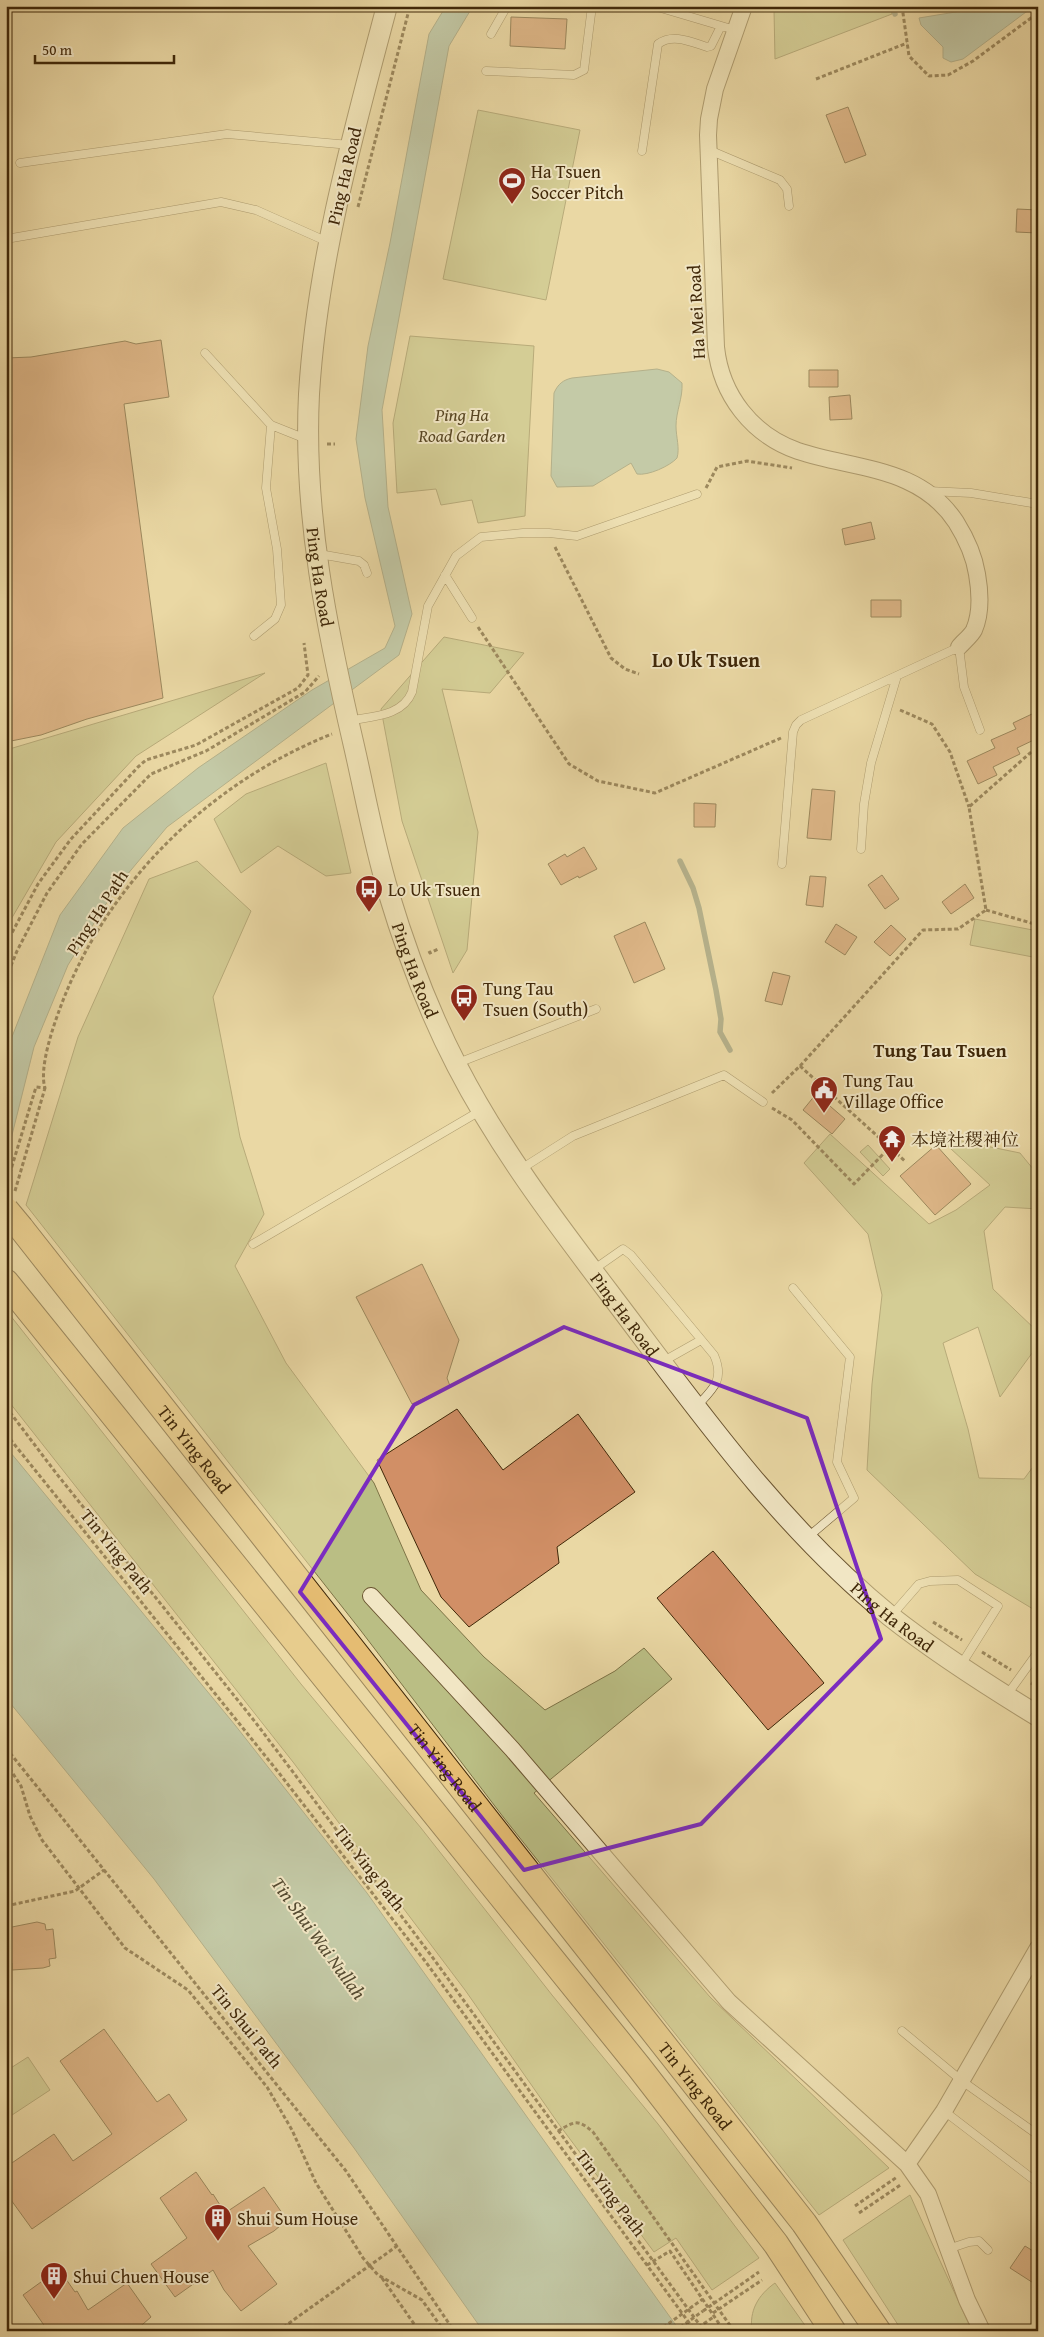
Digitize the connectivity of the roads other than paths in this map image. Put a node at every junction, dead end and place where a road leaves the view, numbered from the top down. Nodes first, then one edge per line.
1 (387, 6) edge
2 (507, 6) edge
3 (592, 6) edge
4 (654, 6) edge
5 (744, 6) edge
6 (728, 28) junction
7 (491, 34) dead end
8 (486, 70) dead end
9 (350, 145) junction
10 (709, 149) junction
11 (642, 151) dead end
12 (20, 163) dead end
13 (789, 206) dead end
14 (6, 239) edge
15 (328, 242) junction
16 (205, 353) dead end
17 (271, 425) junction
18 (317, 437) junction
19 (928, 491) junction
20 (697, 494) road end
21 (1038, 504) edge
22 (315, 554) junction
23 (368, 573) dead end
24 (445, 575) junction
25 (472, 618) road end
26 (254, 636) dead end
27 (959, 647) junction
28 (897, 676) junction
29 (348, 721) junction
30 (980, 730) dead end
31 (861, 849) dead end
32 (782, 864) dead end
33 (596, 1009) dead end
34 (456, 1064) junction
35 (763, 1102) road end
36 (481, 1110) junction
37 (519, 1170) junction
38 (14, 1211) edge
39 (253, 1244) dead end
40 (592, 1270) junction
41 (6, 1282) edge
42 (793, 1288) dead end
43 (701, 1340) junction
44 (662, 1362) junction
45 (696, 1407) junction
46 (806, 1538) junction
47 (371, 1596) dead end
48 (891, 1616) junction
49 (1038, 1652) edge
50 (960, 1667) junction
51 (1006, 1697) junction
52 (1038, 1716) edge
53 (1038, 1948) edge
54 (902, 2031) dead end
55 (962, 2081) junction
56 (944, 2111) junction
57 (1038, 2135) edge
58 (910, 2169) junction
59 (1038, 2183) edge
60 (948, 2249) junction
61 (988, 2250) dead end
62 (833, 2331) edge
63 (878, 2331) edge
64 (982, 2331) edge

1 - 9 street, Ping Ha Road
2 - 7 lane
3 - 8 lane
4 - 6 lane
5 - 6 street, Ha Mei Road
6 - 10 street, Ha Mei Road
6 - 11 lane
9 - 12 lane
9 - 15 street, Ping Ha Road
10 - 13 lane
10 - 19 street, Ha Mei Road
14 - 15 lane
15 - 18 street, Ping Ha Road
16 - 17 lane
17 - 18 lane
17 - 26 lane
18 - 22 street, Ping Ha Road
19 - 21 lane
19 - 27 street, Ha Mei Road
20 - 24 lane
22 - 23 lane
22 - 29 street, Ping Ha Road
24 - 25 lane
24 - 29 lane
27 - 28 lane
27 - 30 lane
28 - 31 lane
28 - 32 lane
29 - 34 street, Ping Ha Road
33 - 34 lane
34 - 36 street, Ping Ha Road
35 - 37 lane
36 - 37 street, Ping Ha Road
36 - 39 lane
37 - 40 street, Ping Ha Road
38 - 63 main road, Tin Ying Road
40 - 43 lane
40 - 44 street, Ping Ha Road
41 - 62 main road, Tin Ying Road
42 - 46 lane
43 - 44 lane
43 - 45 lane
44 - 45 street, Ping Ha Road
45 - 46 street, Ping Ha Road
46 - 48 street, Ping Ha Road
47 - 58 street
48 - 50 street, Ping Ha Road
48 - 50 lane
49 - 51 lane
50 - 51 street, Ping Ha Road
51 - 52 street, Ping Ha Road
53 - 55 street
54 - 55 lane
55 - 56 street
55 - 57 lane
56 - 58 street
56 - 59 lane
58 - 60 street
60 - 61 lane
60 - 64 street

